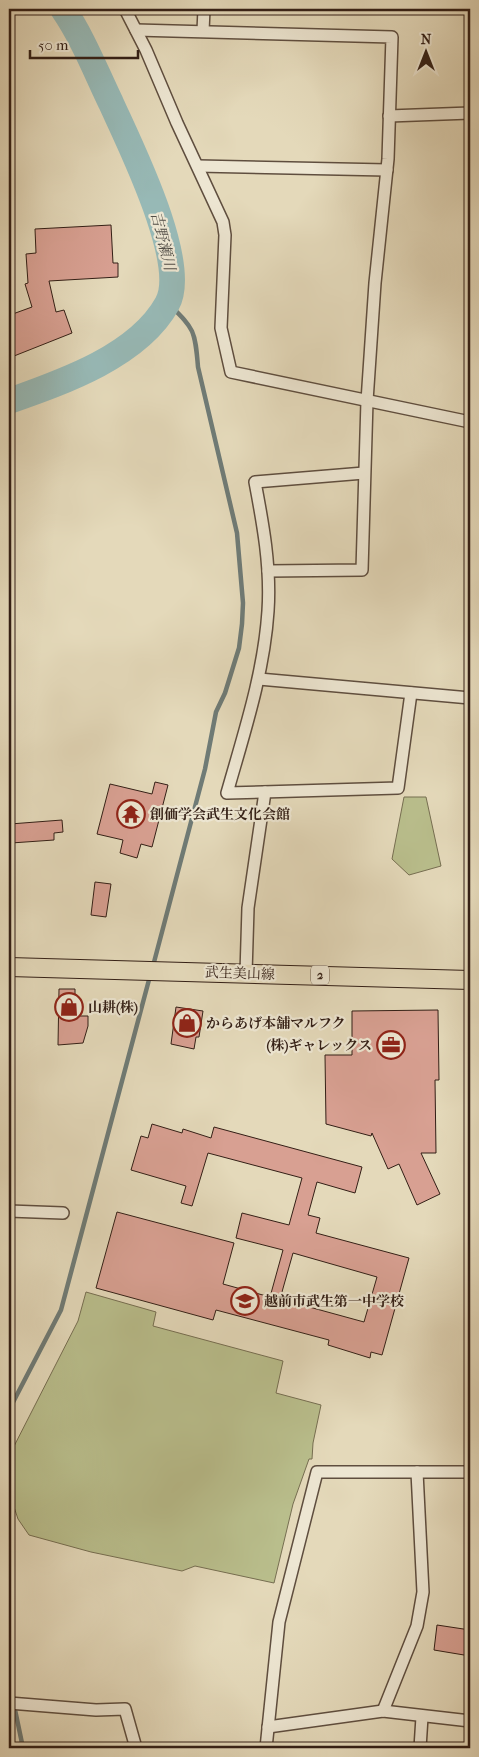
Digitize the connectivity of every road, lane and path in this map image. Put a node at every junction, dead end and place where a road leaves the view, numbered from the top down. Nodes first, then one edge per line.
1 (125, 9) edge
2 (204, 9) edge
3 (136, 30) junction
4 (203, 31) junction
5 (470, 113) edge
6 (389, 116) junction
7 (198, 166) junction
8 (387, 170) junction
9 (367, 401) junction
10 (470, 422) edge
11 (364, 473) junction
12 (268, 571) junction
13 (259, 679) junction
14 (411, 693) junction
15 (470, 698) edge
16 (265, 792) junction
17 (9, 967) edge
18 (246, 973) junction
19 (470, 980) edge
20 (9, 1211) edge
21 (63, 1213) dead end
22 (417, 1472) junction
23 (470, 1472) edge
24 (9, 1703) edge
25 (383, 1711) junction
26 (422, 1717) junction
27 (470, 1721) edge
28 (268, 1727) junction
29 (136, 1748) edge
30 (266, 1748) edge
31 (420, 1748) edge

1 - 3 street
2 - 4 street
3 - 4 street
3 - 7 street
4 - 6 street
5 - 6 street
6 - 8 street
7 - 8 street
7 - 9 street
8 - 9 street
9 - 10 street
9 - 11 street
11 - 12 street
11 - 12 street
12 - 13 street
13 - 14 street
13 - 16 street
14 - 15 street
14 - 16 street
16 - 18 street
17 - 18 main road, 武生美山線 / 2
18 - 19 main road, 武生美山線 / 2
20 - 21 street
22 - 23 street
22 - 25 street
22 - 28 street
24 - 29 street
25 - 26 street
25 - 28 street
26 - 27 street
26 - 31 street
28 - 30 street

